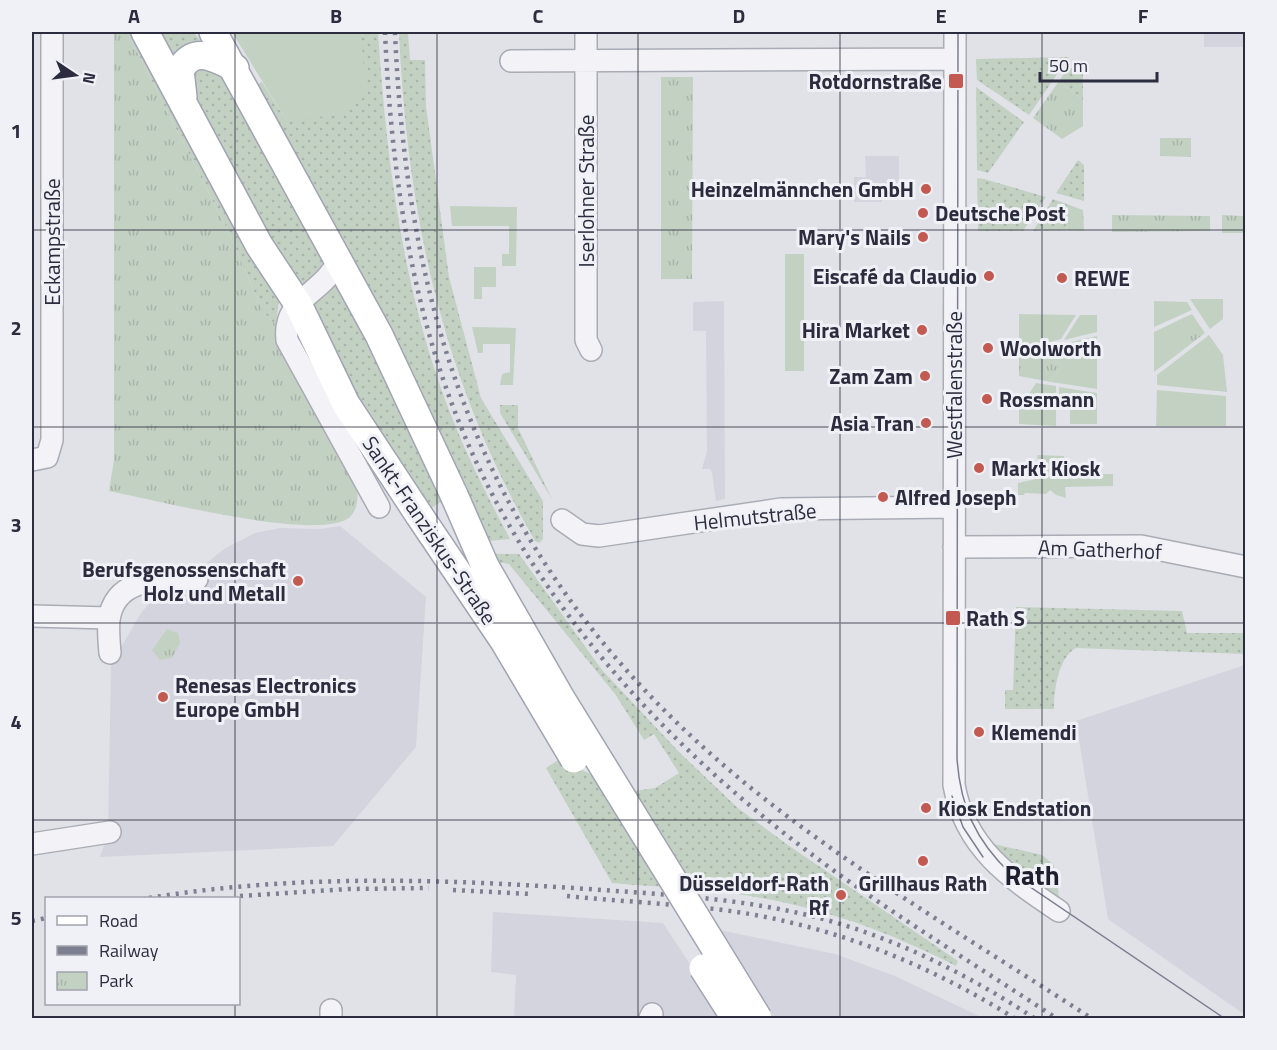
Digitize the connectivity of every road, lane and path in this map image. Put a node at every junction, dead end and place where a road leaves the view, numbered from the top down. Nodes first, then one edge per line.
1 (52, 32) edge
2 (145, 32) edge
3 (213, 32) edge
4 (586, 32) edge
5 (955, 32) edge
6 (954, 59) junction
7 (511, 62) dead end
8 (586, 62) junction
9 (235, 68) junction
10 (184, 101) junction
11 (338, 260) junction
12 (298, 304) junction
13 (591, 350) dead end
14 (41, 456) edge
15 (379, 507) dead end
16 (954, 507) junction
17 (562, 520) dead end
18 (954, 547) junction
19 (1245, 567) edge
20 (197, 579) dead end
21 (32, 616) edge
22 (109, 618) junction
23 (110, 652) dead end
24 (110, 832) dead end
25 (32, 844) edge
26 (1059, 911) dead end
27 (735, 1018) edge
28 (758, 1018) edge

1 - 14 street, Eckampstraße
2 - 10 main road, Sankt-Franziskus-Straße
3 - 9 main road, Sankt-Franziskus-Straße
4 - 8 street, Iserlohner Straße
5 - 6 street, Westfalenstraße
6 - 8 street
6 - 16 street, Westfalenstraße
7 - 8 street
8 - 13 street, Iserlohner Straße
9 - 10 main road
9 - 11 main road, Sankt-Franziskus-Straße
10 - 12 main road, Sankt-Franziskus-Straße
11 - 12 street
11 - 28 main road, Sankt-Franziskus-Straße, bridge
12 - 15 street
12 - 27 main road, Sankt-Franziskus-Straße, bridge
16 - 17 street, Helmutstraße
16 - 18 street, Westfalenstraße
18 - 19 street, Am Gatherhof
18 - 26 street, Westfalenstraße
20 - 22 street
21 - 22 street
22 - 23 street
24 - 25 street

